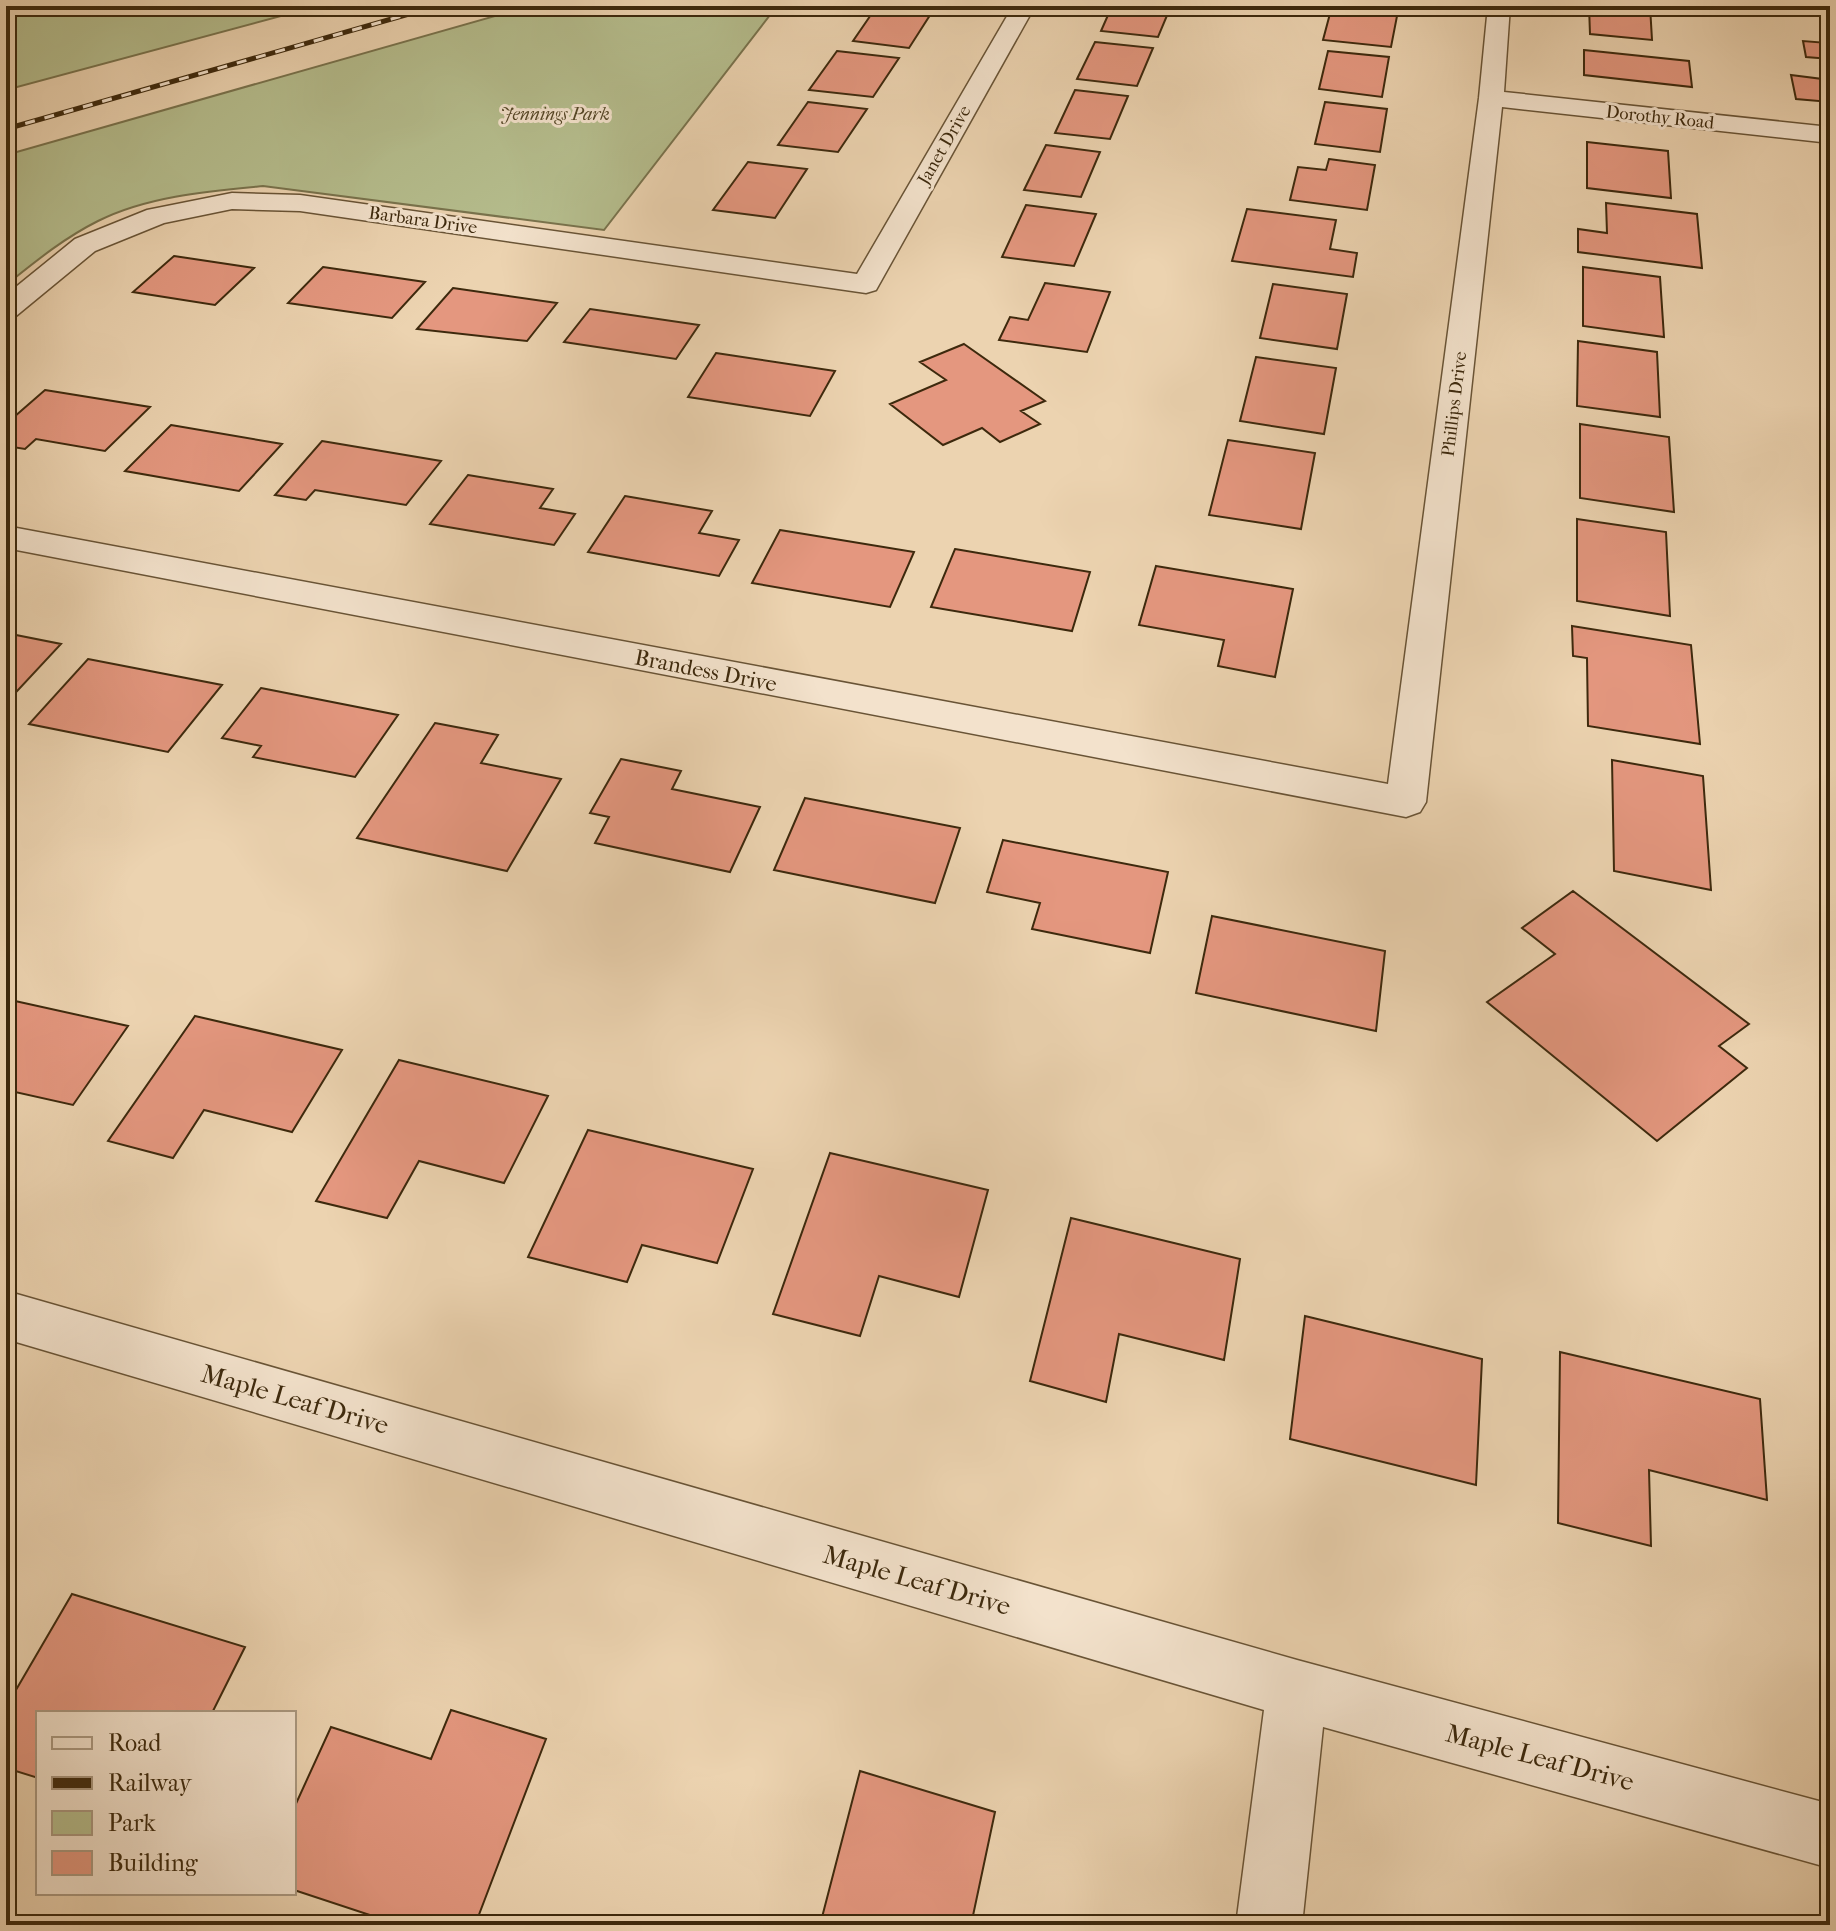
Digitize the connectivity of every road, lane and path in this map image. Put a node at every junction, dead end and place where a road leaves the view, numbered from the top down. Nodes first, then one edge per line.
1 (1024, 6) edge
2 (1499, 6) edge
3 (1491, 98) junction
4 (1830, 135) edge
5 (866, 284) joint
6 (6, 310) edge
7 (6, 537) edge
8 (1406, 802) joint
9 (6, 1315) edge
10 (1297, 1690) junction
11 (1830, 1836) edge
12 (1269, 1925) edge

1 - 5 street, Janet Drive
2 - 3 street, Phillips Drive
3 - 4 street, Dorothy Road
3 - 8 street, Phillips Drive
5 - 6 street, Barbara Drive
7 - 8 street, Brandess Drive
9 - 10 street, Maple Leaf Drive
10 - 11 street, Maple Leaf Drive
10 - 12 street

